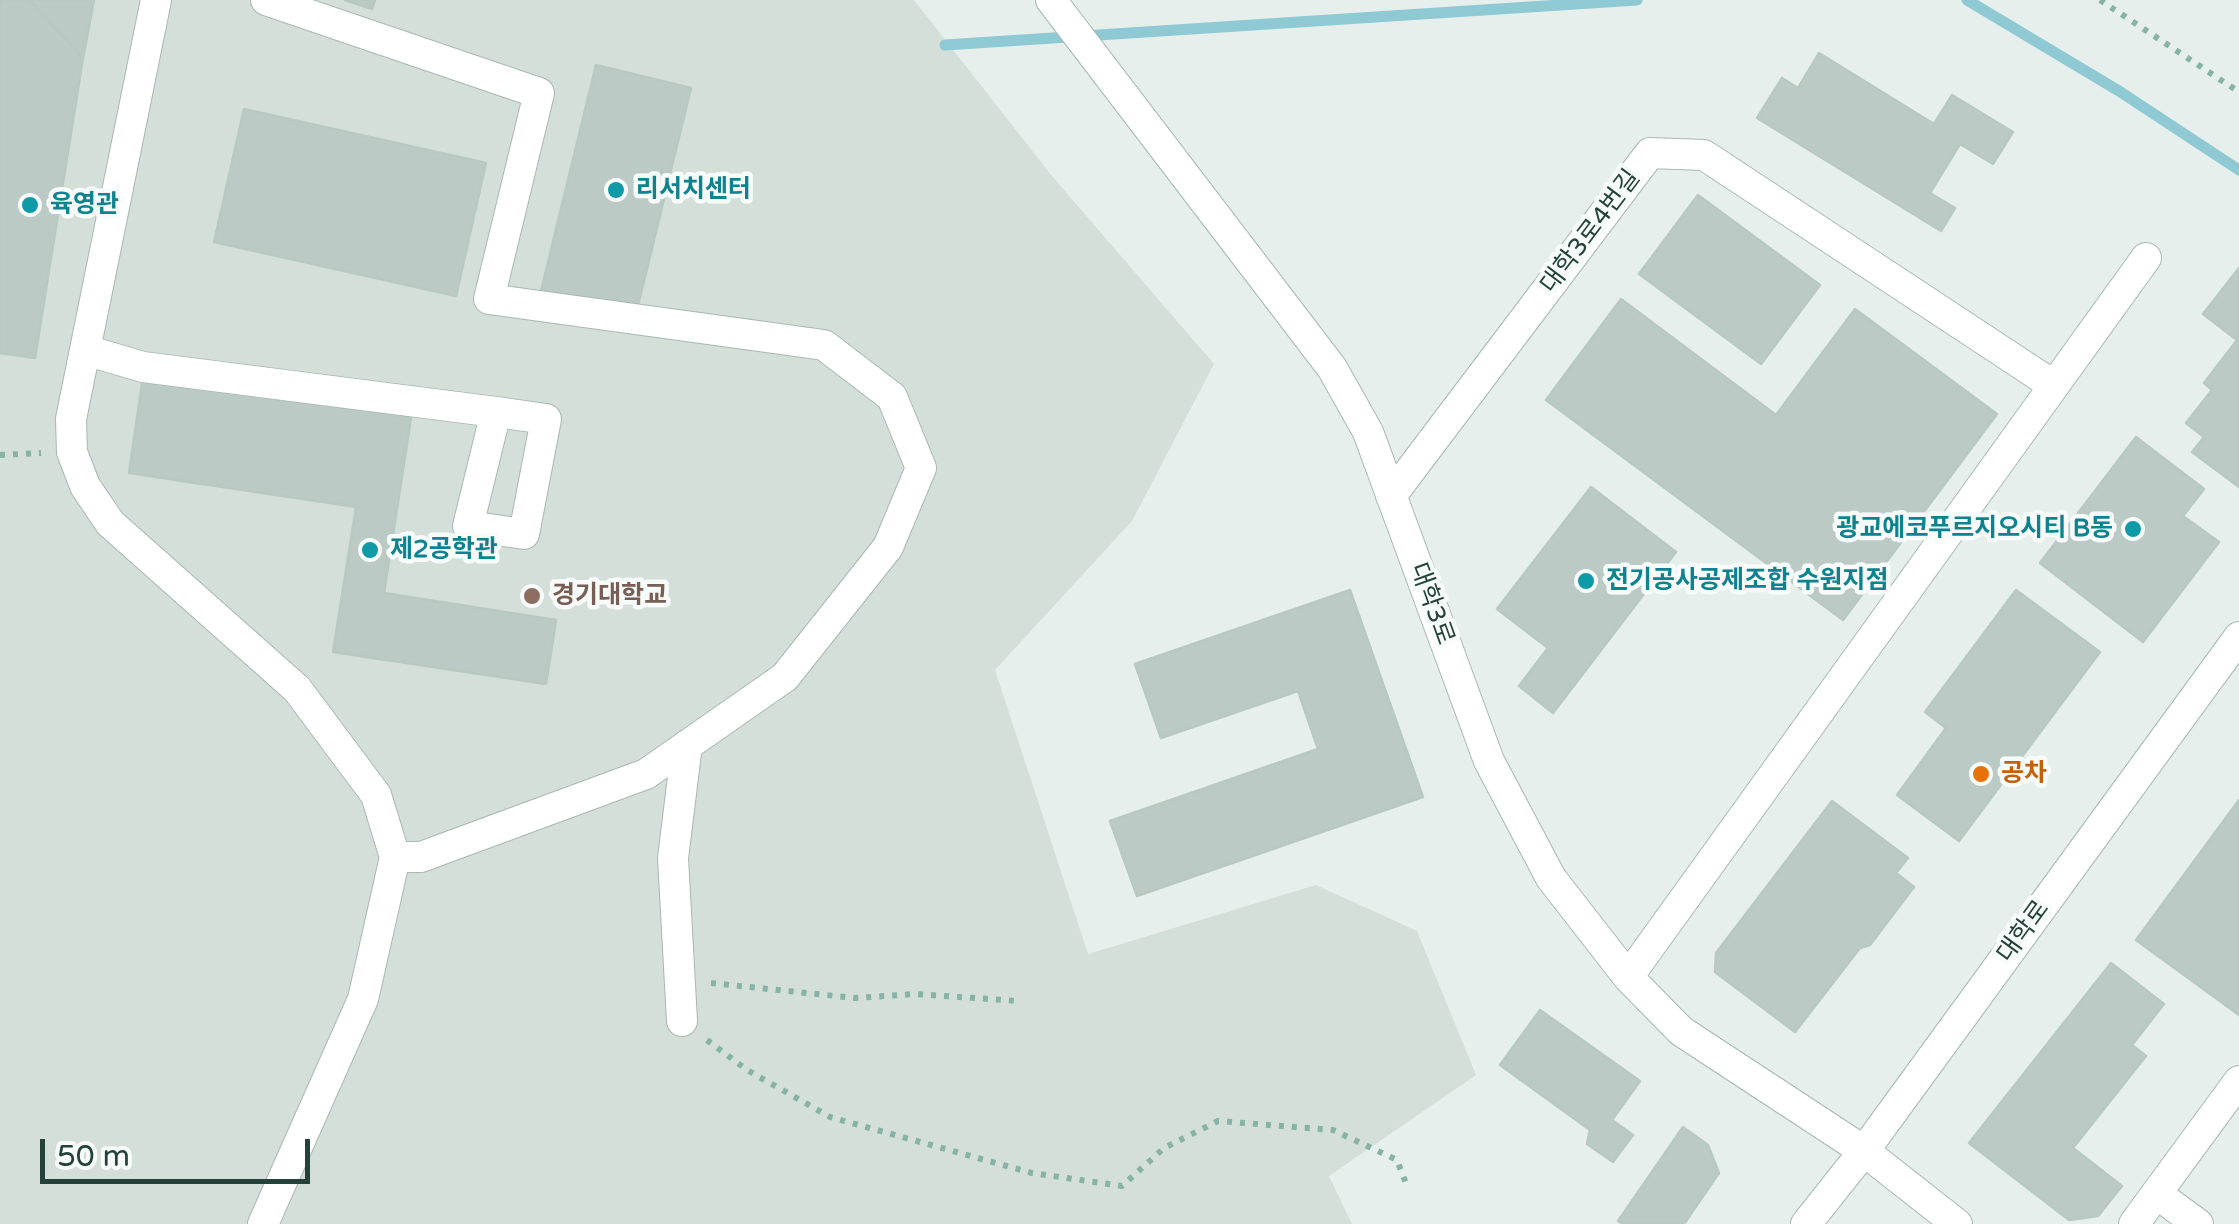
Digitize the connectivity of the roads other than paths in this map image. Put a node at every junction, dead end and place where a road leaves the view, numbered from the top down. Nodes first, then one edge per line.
1 (156, 0) edge
2 (266, 0) edge
3 (1052, 0) edge
4 (2146, 258) dead end
5 (85, 350) junction
6 (2053, 385) junction
7 (496, 412) dead end
8 (1391, 496) junction
9 (2239, 637) edge
10 (687, 745) junction
11 (394, 857) junction
12 (1628, 977) junction
13 (682, 1021) road end
14 (2239, 1081) edge
15 (1864, 1151) junction
16 (2157, 1194) junction
17 (263, 1224) edge
18 (1806, 1224) edge
19 (1956, 1224) edge
20 (2134, 1224) edge
21 (2198, 1224) edge

1 - 5 street
2 - 10 street
3 - 8 street, 대학3로
4 - 6 street
5 - 7 street
5 - 11 street
6 - 8 street, 대학3로4번길
6 - 12 street
8 - 12 street, 대학3로
9 - 15 street, 대학로
10 - 11 street
10 - 13 street
11 - 17 street
12 - 15 street, 대학3로
14 - 16 street
15 - 18 street, 대학로
15 - 19 street, 대학3로
16 - 20 street
16 - 21 street

